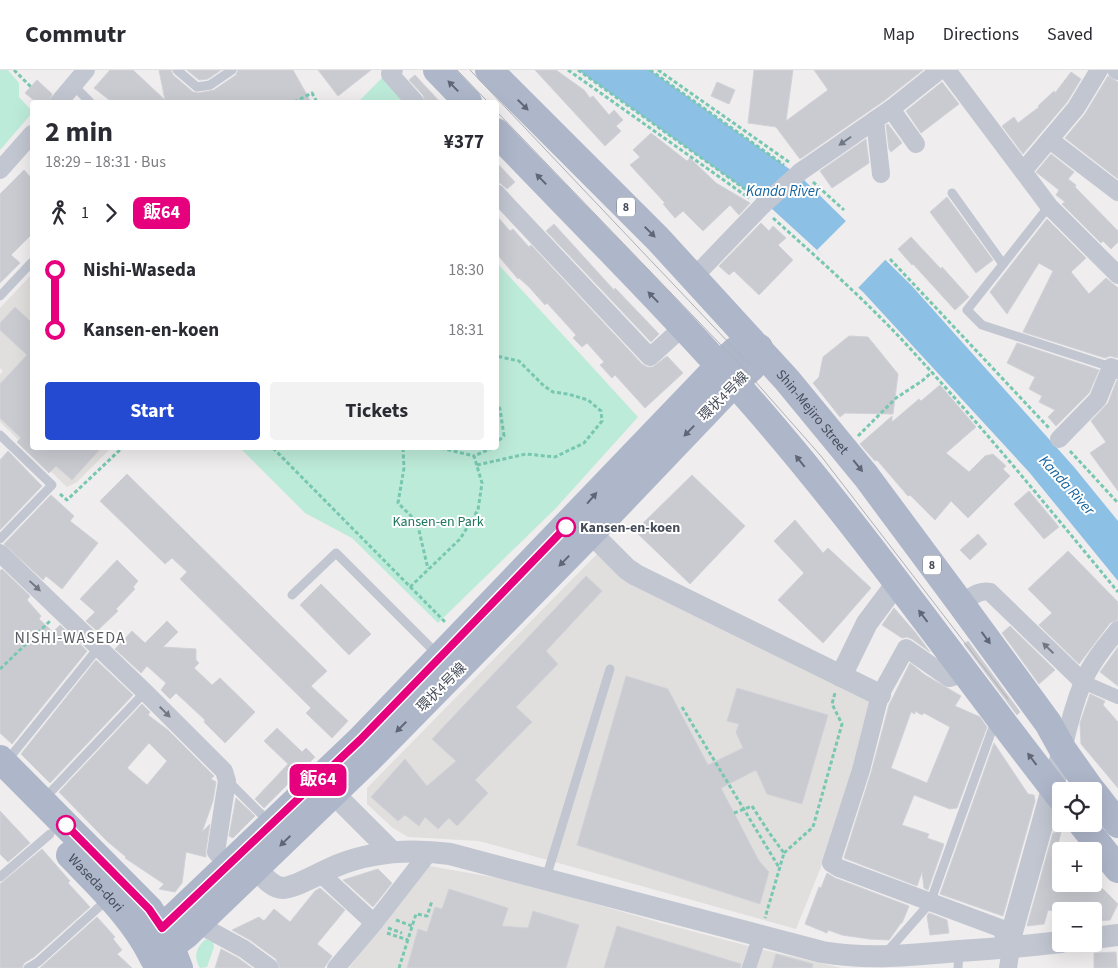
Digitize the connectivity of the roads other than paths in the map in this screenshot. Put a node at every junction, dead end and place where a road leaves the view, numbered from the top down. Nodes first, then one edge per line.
1 (86, 70) edge
2 (177, 70) edge
3 (232, 70) edge
4 (394, 70) edge
5 (437, 70) edge
6 (489, 70) edge
7 (1099, 70) edge
8 (947, 71) edge
9 (73, 85) junction
10 (61, 100) edge
11 (88, 100) edge
12 (413, 100) edge
13 (466, 100) edge
14 (891, 109) junction
15 (875, 120) junction
16 (499, 135) edge
17 (30, 136) edge
18 (1050, 140) junction
19 (916, 144) dead end
20 (0, 170) edge
21 (1023, 171) junction
22 (881, 174) dead end
23 (1118, 192) edge
24 (952, 193) dead end
25 (499, 196) edge
26 (1049, 206) junction
27 (30, 264) edge
28 (1003, 264) junction
29 (1118, 275) edge
30 (694, 278) junction
31 (0, 296) edge
32 (682, 327) junction
33 (759, 348) junction
34 (1114, 368) edge
35 (726, 375) junction
36 (0, 435) edge
37 (1059, 439) road end
38 (590, 533) junction
39 (0, 539) edge
40 (0, 553) edge
41 (897, 582) junction
42 (292, 595) dead end
43 (961, 604) junction
44 (1118, 630) edge
45 (99, 648) junction
46 (447, 665) junction
47 (610, 669) dead end
48 (966, 673) junction
49 (841, 676) junction
50 (1083, 682) junction
51 (145, 692) junction
52 (880, 695) junction
53 (1118, 697) edge
54 (997, 716) junction
55 (1063, 750) junction
56 (2, 769) edge
57 (225, 776) junction
58 (1059, 782) edge
59 (1086, 782) edge
60 (1052, 787) edge
61 (334, 794) junction
62 (42, 801) junction
63 (1102, 804) edge
64 (1052, 808) edge
65 (1118, 824) edge
66 (271, 825) junction
67 (1088, 832) edge
68 (50, 834) junction
69 (430, 851) junction
70 (392, 852) junction
71 (228, 866) junction
72 (256, 869) junction
73 (1118, 869) edge
74 (320, 873) junction
75 (0, 877) edge
76 (546, 878) junction
77 (110, 897) junction
78 (930, 903) junction
79 (198, 924) junction
80 (373, 925) junction
81 (760, 935) junction
82 (1118, 936) edge
83 (1102, 937) edge
84 (1052, 945) edge
85 (161, 952) edge
86 (882, 957) junction
87 (1010, 958) edge
88 (958, 960) edge
89 (852, 962) edge
90 (28, 968) edge
91 (270, 968) edge
92 (336, 968) edge
93 (749, 968) edge

1 - 9 street
2 - 3 lane
4 - 12 street
13 -> 5 main road
6 -> 30 main road, Shin-Mejiro Street / 8
7 - 18 street
8 - 14 street
8 - 21 street
9 - 10 street
9 - 11 lane
14 - 15 street
14 - 19 street
15 - 22 street
15 -> 30 street, bridge
32 -> 16 main road
17 - 20 street
18 - 21 street
18 - 23 street
21 - 26 street
24 - 28 lane
25 - 32 street
26 - 28 lane
26 - 29 street
27 - 31 lane
28 - 34 lane
30 - 33 main road, Shin-Mejiro Street / 8
32 - 35 main road
33 - 35 main road, 環状4号線
33 -> 43 main road, Shin-Mejiro Street / 8
34 - 37 street
35 -> 38 main road, 環状4号線
41 -> 35 main road
46 -> 35 main road, 環状4号線
36 - 39 lane
38 -> 46 main road, 環状4号線
38 - 49 street
40 -> 45 street
48 -> 41 main road
41 - 49 street
42 - 46 lane
50 -> 43 street
43 -> 55 main road, Shin-Mejiro Street / 8
44 - 50 street
45 - 51 street
45 - 56 lane
46 -> 61 main road, 環状4号線
46 - 66 main road, 環状4号線
47 - 76 lane
48 - 52 street
48 - 54 main road
49 - 52 street
50 - 53 street
50 - 55 street
51 -> 57 street
51 - 62 lane
52 - 78 street
60 -> 54 main road
54 - 78 lane
55 - 58 street
55 - 59 main road, Shin-Mejiro Street / 8
56 - 62 main road, Waseda-dori
56 - 68 main road, Waseda-dori
57 - 66 lane
57 - 71 street
61 - 70 street
61 -> 72 main road, 環状4号線
62 - 85 main road, Waseda-dori
63 - 65 main road, Shin-Mejiro Street / 8
64 - 87 street
66 - 71 main road, 環状4号線
67 - 73 main road
68 - 75 lane
68 - 77 main road, Waseda-dori
69 - 70 street
69 - 76 street
69 - 80 street
70 - 74 street
71 - 85 main road, 環状4号線
72 - 74 street
72 - 79 main road, 環状4号線
74 - 80 street
76 - 81 street
77 - 85 main road, Waseda-dori
77 - 90 lane
78 - 86 lane
78 - 87 street
79 - 85 main road, 環状4号線
79 - 91 street
80 - 92 street
81 - 89 street
81 - 93 street
82 - 83 street
84 - 87 street
86 - 88 street
86 - 89 street
87 - 88 street

